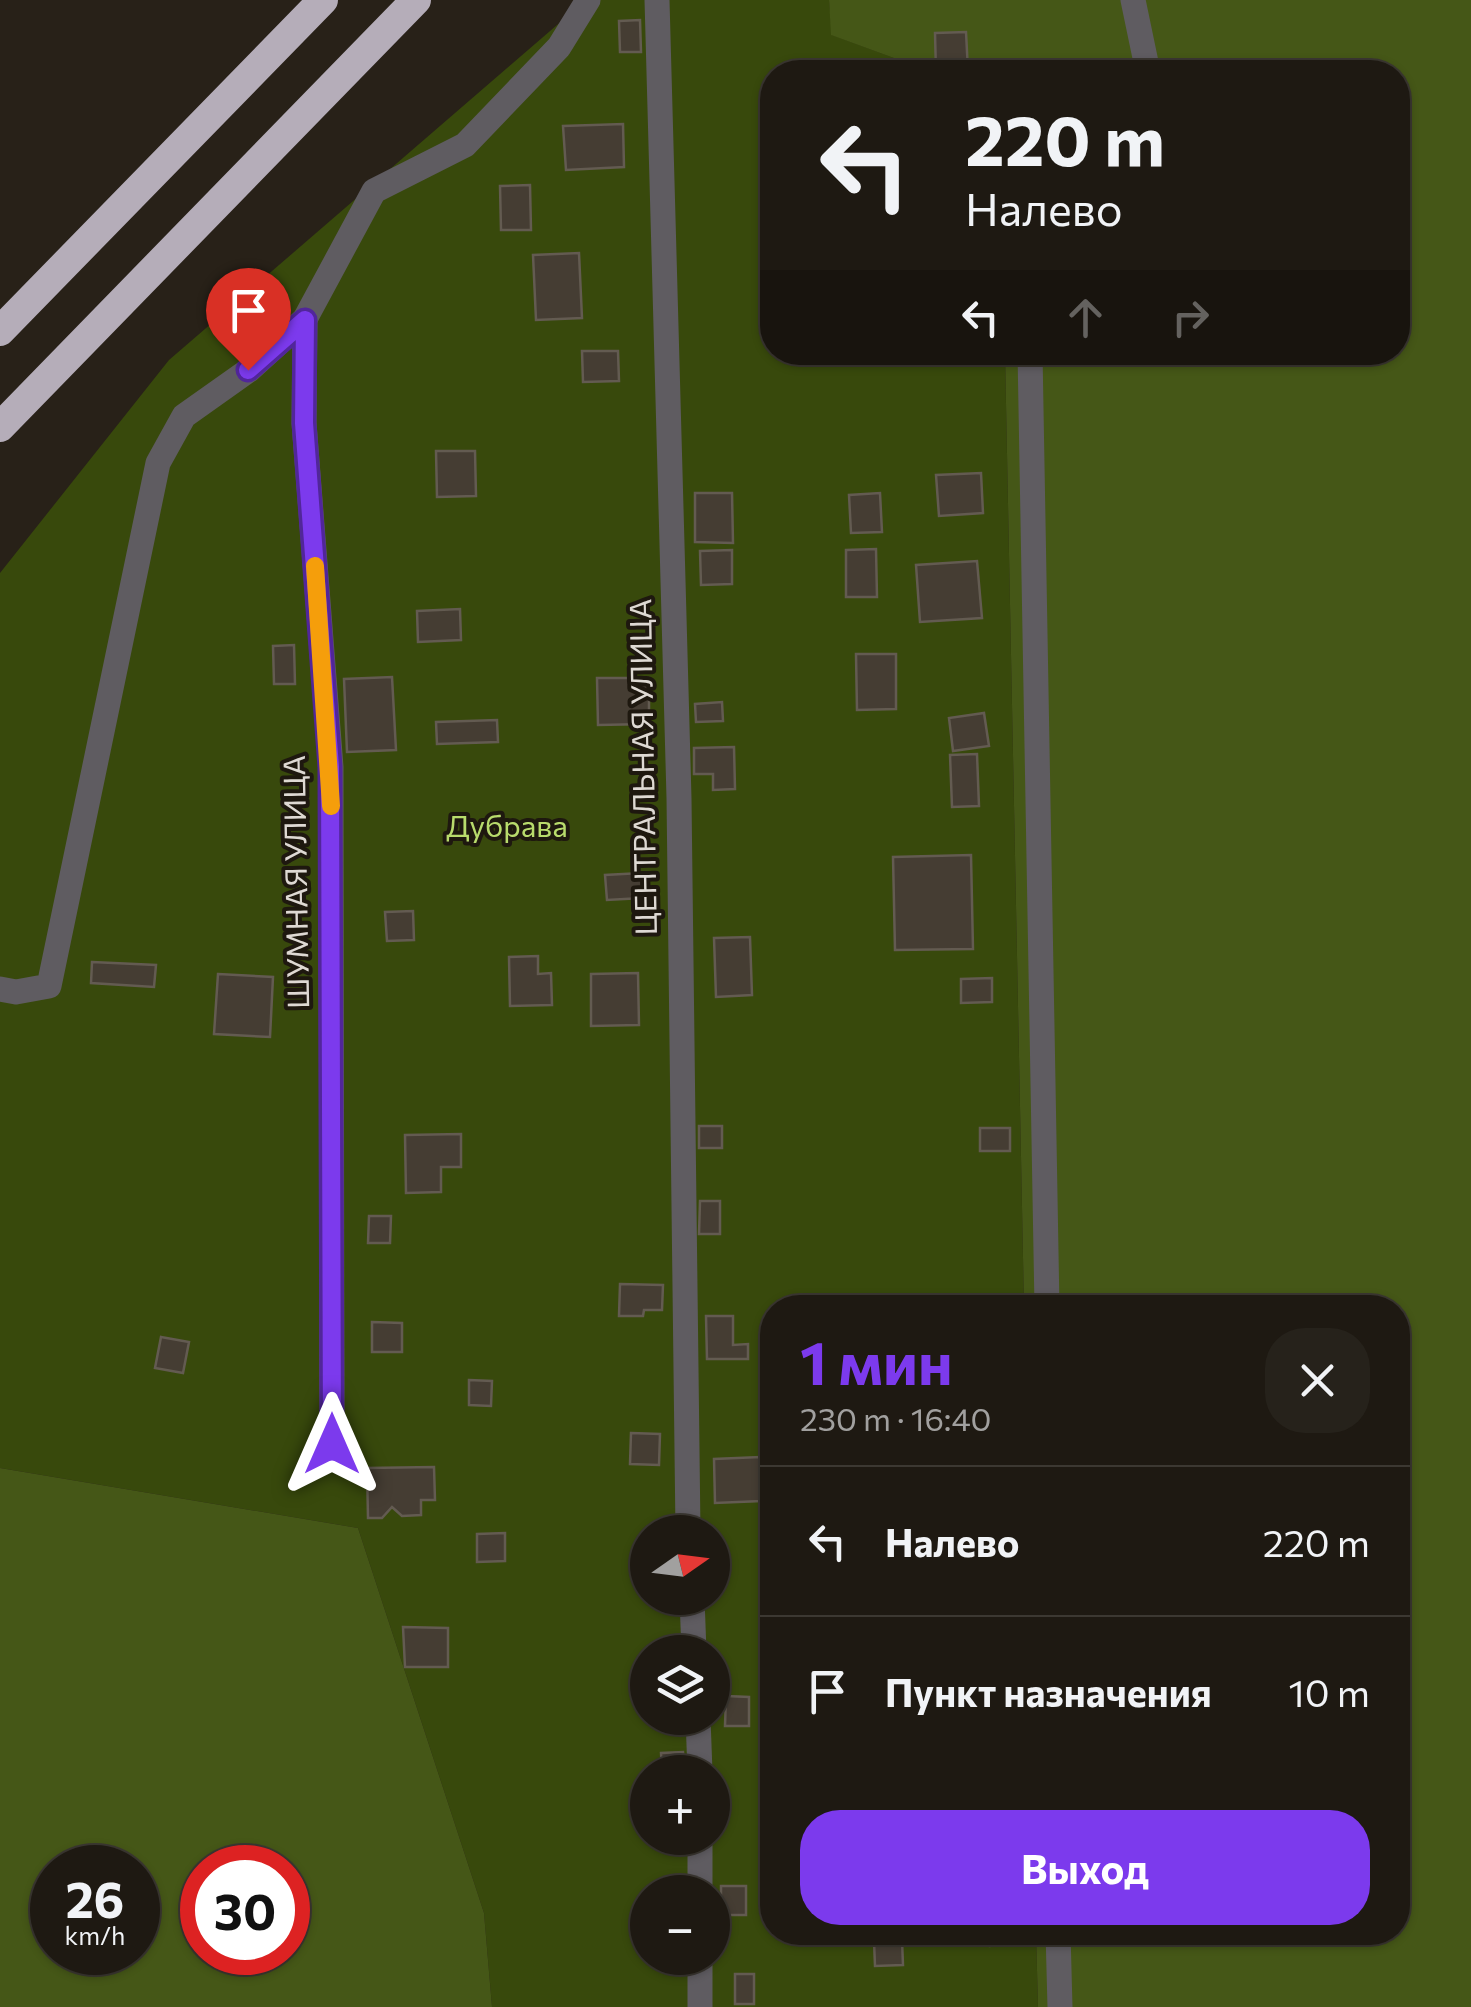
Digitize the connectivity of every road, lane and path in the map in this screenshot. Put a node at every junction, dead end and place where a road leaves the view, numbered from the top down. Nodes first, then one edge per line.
1 (323, 0) edge
2 (416, 0) edge
3 (588, 0) edge
4 (657, 0) edge
5 (1132, 0) edge
6 (1145, 60) edge
7 (305, 320) junction
8 (0, 331) edge
9 (1030, 365) edge
10 (0, 427) edge
11 (0, 989) edge
12 (1047, 1295) edge
13 (332, 1444) dead end
14 (688, 1515) edge
15 (1058, 1945) edge
16 (700, 1975) edge
17 (700, 2007) edge
18 (1060, 2007) edge

1 - 8 highway
2 - 10 highway
3 - 7 street
4 - 14 street, ЦЕНТРАЛЬНАЯ УЛИЦА
5 - 6 street
7 - 11 street
7 - 13 street, ШУМНАЯ УЛИЦА
9 - 12 street
15 - 18 street
16 - 17 street

